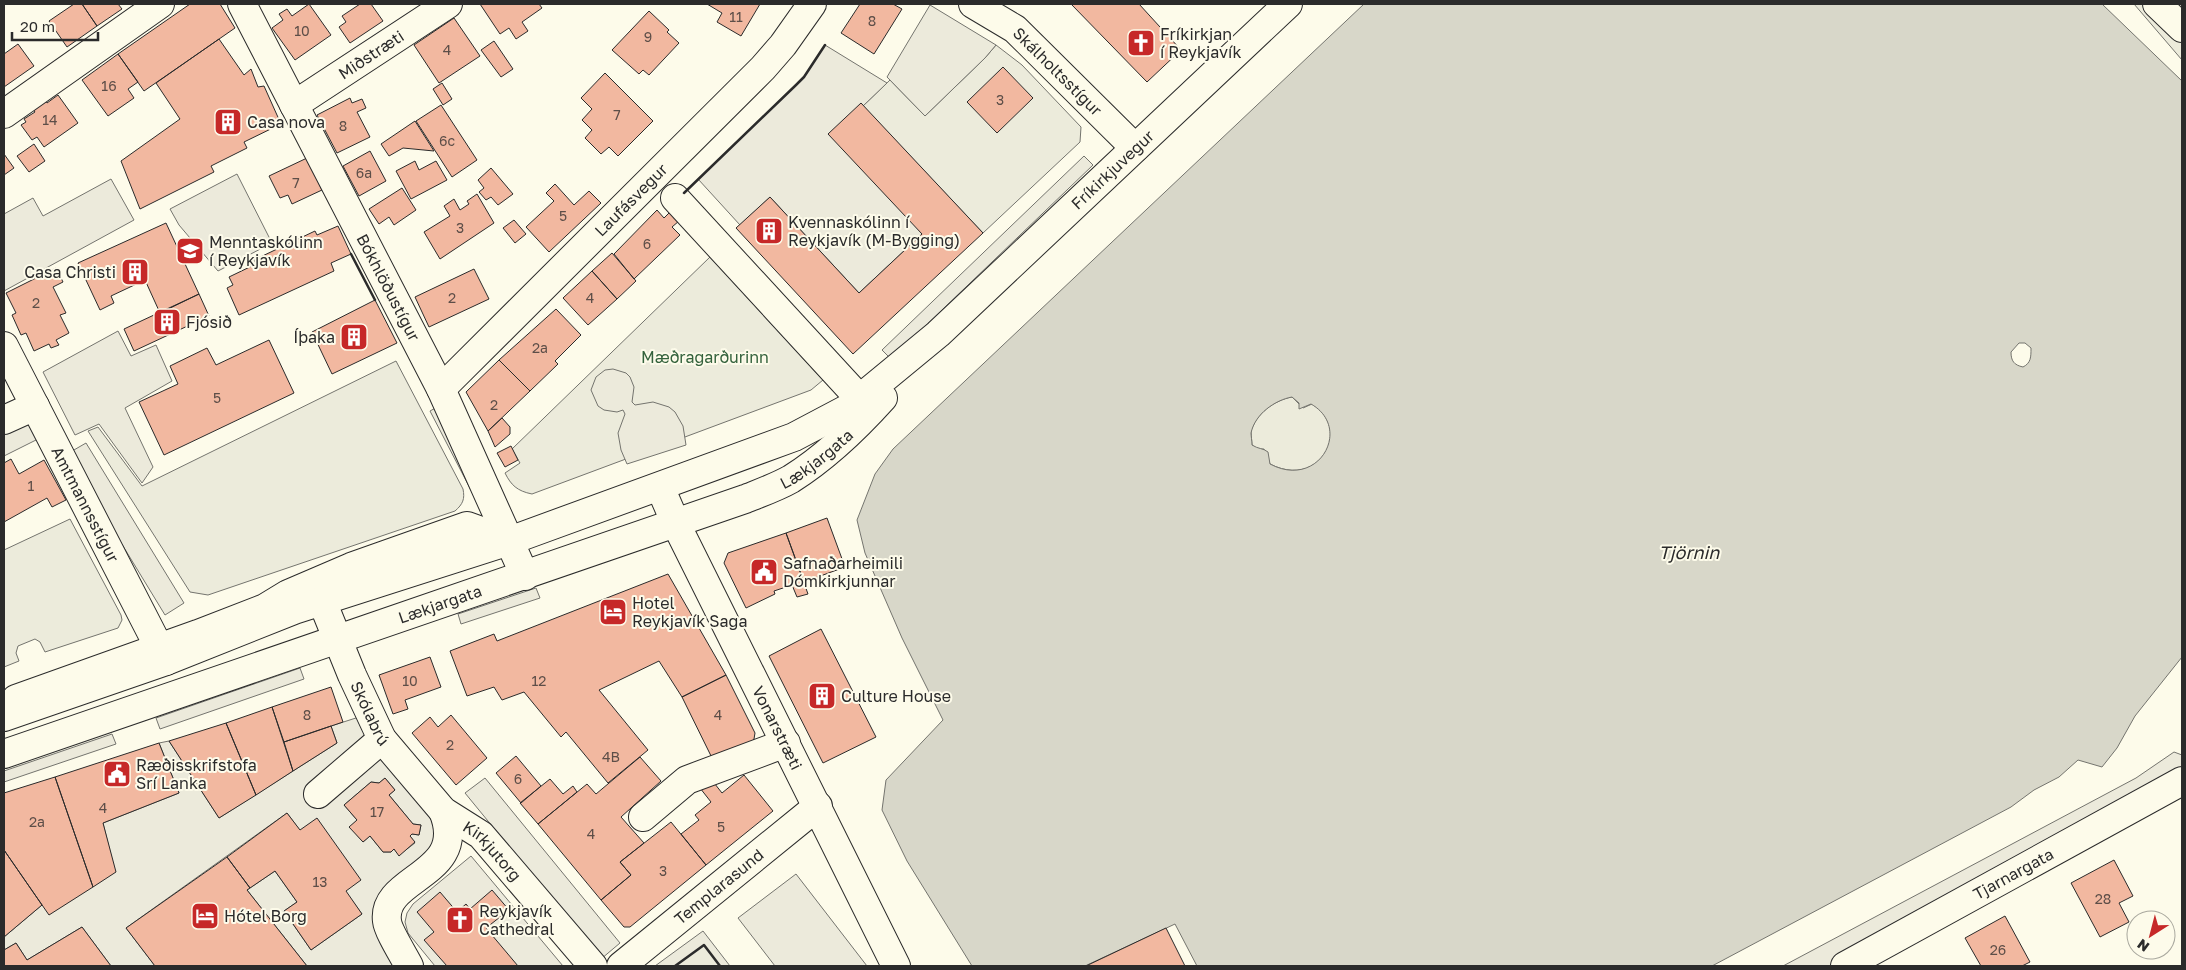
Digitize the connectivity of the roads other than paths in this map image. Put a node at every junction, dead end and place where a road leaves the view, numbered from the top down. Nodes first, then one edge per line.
1 (160, 4) edge
2 (242, 4) edge
3 (448, 4) edge
4 (812, 4) edge
5 (973, 4) edge
6 (1288, 4) edge
7 (2157, 4) edge
8 (2182, 28) edge
9 (294, 105) junction
10 (4, 114) edge
11 (1135, 148) junction
12 (675, 198) dead end
13 (4, 346) edge
14 (441, 389) junction
15 (35, 406) junction
16 (856, 411) junction
17 (4, 420) edge
18 (660, 487) junction
19 (676, 524) junction
20 (509, 541) junction
21 (525, 576) junction
22 (322, 600) junction
23 (337, 640) junction
24 (163, 654) junction
25 (4, 703) edge
26 (4, 717) edge
27 (382, 739) junction
28 (786, 743) junction
29 (4, 754) edge
30 (2182, 781) edge
31 (318, 794) dead end
32 (818, 806) junction
33 (443, 811) junction
34 (643, 818) dead end
35 (409, 966) edge
36 (593, 966) edge
37 (621, 966) edge
38 (896, 966) edge
39 (1845, 966) edge

1 - 10 street
2 - 9 street, Bókhlöðustígur
3 - 9 street, Miðstræti
4 - 14 street, Laufásvegur
5 - 11 street, Skálholtsstígur
6 - 11 street, Fríkirkjuvegur
7 - 8 street
9 - 14 street, Bókhlöðustígur
11 - 16 street, Fríkirkjuvegur
12 - 16 street
13 - 15 street, Amtmannsstígur
14 - 20 street, Bókhlöðustígur
15 - 17 street
15 - 24 street, Amtmannsstígur
16 - 18 street, Lækjargata
16 - 19 street, Lækjargata
18 - 19 street, Vonarstræti
18 - 20 street, Lækjargata
19 - 21 street, Lækjargata
19 - 28 street, Vonarstræti
20 - 21 street, Bókhlöðustígur
20 - 22 street, Lækjargata
20 - 24 street
21 - 23 street, Lækjargata
22 - 23 street, Skólabrú
22 - 24 street, Lækjargata
23 - 27 street, Skólabrú
23 - 29 street, Lækjargata
24 - 25 street
24 - 26 street, Lækjargata
27 - 31 street
27 - 33 street, Skólabrú
28 - 32 street, Vonarstræti
28 - 34 street
30 - 39 street, Tjarnargata
32 - 37 street, Templarasund
32 - 38 street, Vonarstræti
33 - 35 street
33 - 36 street, Kirkjutorg

